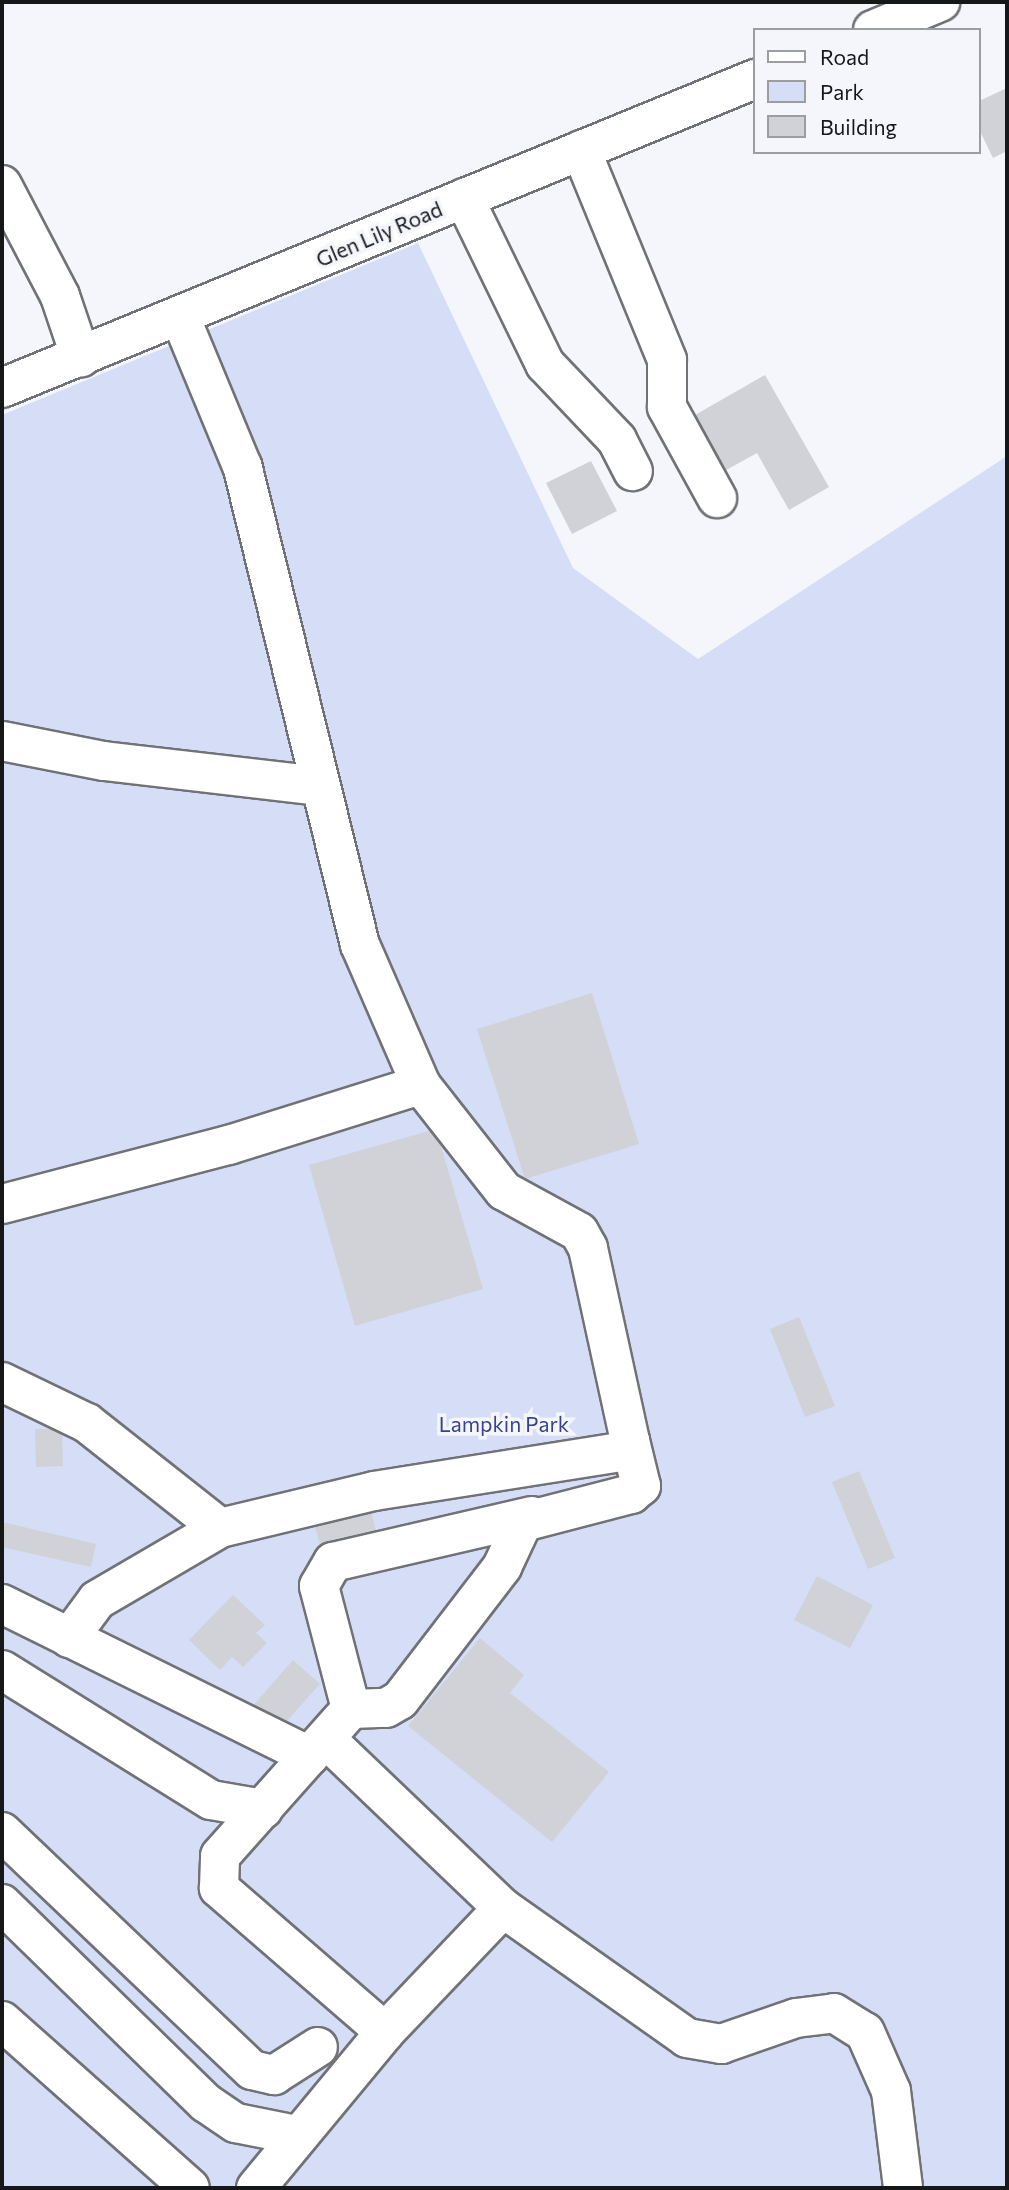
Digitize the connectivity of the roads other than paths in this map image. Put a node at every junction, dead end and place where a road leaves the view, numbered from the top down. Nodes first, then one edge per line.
1 (940, 2) edge
2 (878, 28) edge
3 (754, 79) edge
4 (581, 150) junction
5 (2, 185) edge
6 (464, 198) junction
7 (180, 316) junction
8 (81, 358) junction
9 (2, 388) edge
10 (633, 471) dead end
11 (718, 498) dead end
12 (2, 741) edge
13 (319, 786) junction
14 (421, 1085) junction
15 (2, 1203) edge
16 (2, 1382) edge
17 (630, 1441) junction
18 (532, 1516) junction
19 (220, 1528) junction
20 (2, 1604) edge
21 (69, 1638) junction
22 (2, 1670) edge
23 (351, 1709) junction
24 (318, 1748) junction
25 (263, 1809) junction
26 (2, 1832) edge
27 (2, 1904) edge
28 (503, 1908) junction
29 (2, 2021) edge
30 (385, 2032) junction
31 (318, 2047) dead end
32 (296, 2135) junction
33 (190, 2188) edge
34 (256, 2188) edge
35 (903, 2188) edge

1 - 2 street
3 - 4 street, Glen Lily Road
4 - 6 street, Glen Lily Road
4 - 11 street
5 - 8 street
6 - 7 street, Glen Lily Road
6 - 10 street
7 - 8 street, Glen Lily Road
7 - 13 street
8 - 9 street, Glen Lily Road
12 - 13 street
13 - 14 street
14 - 15 street
14 - 17 street
16 - 19 street
17 - 18 street
17 - 19 street
18 - 23 street
18 - 23 street
19 - 21 street
20 - 21 street
21 - 24 street
22 - 25 street
23 - 24 street
24 - 25 street
24 - 28 street
25 - 30 street
26 - 31 street
27 - 32 street
28 - 30 street
28 - 35 street
29 - 33 street
30 - 32 street
32 - 34 street

